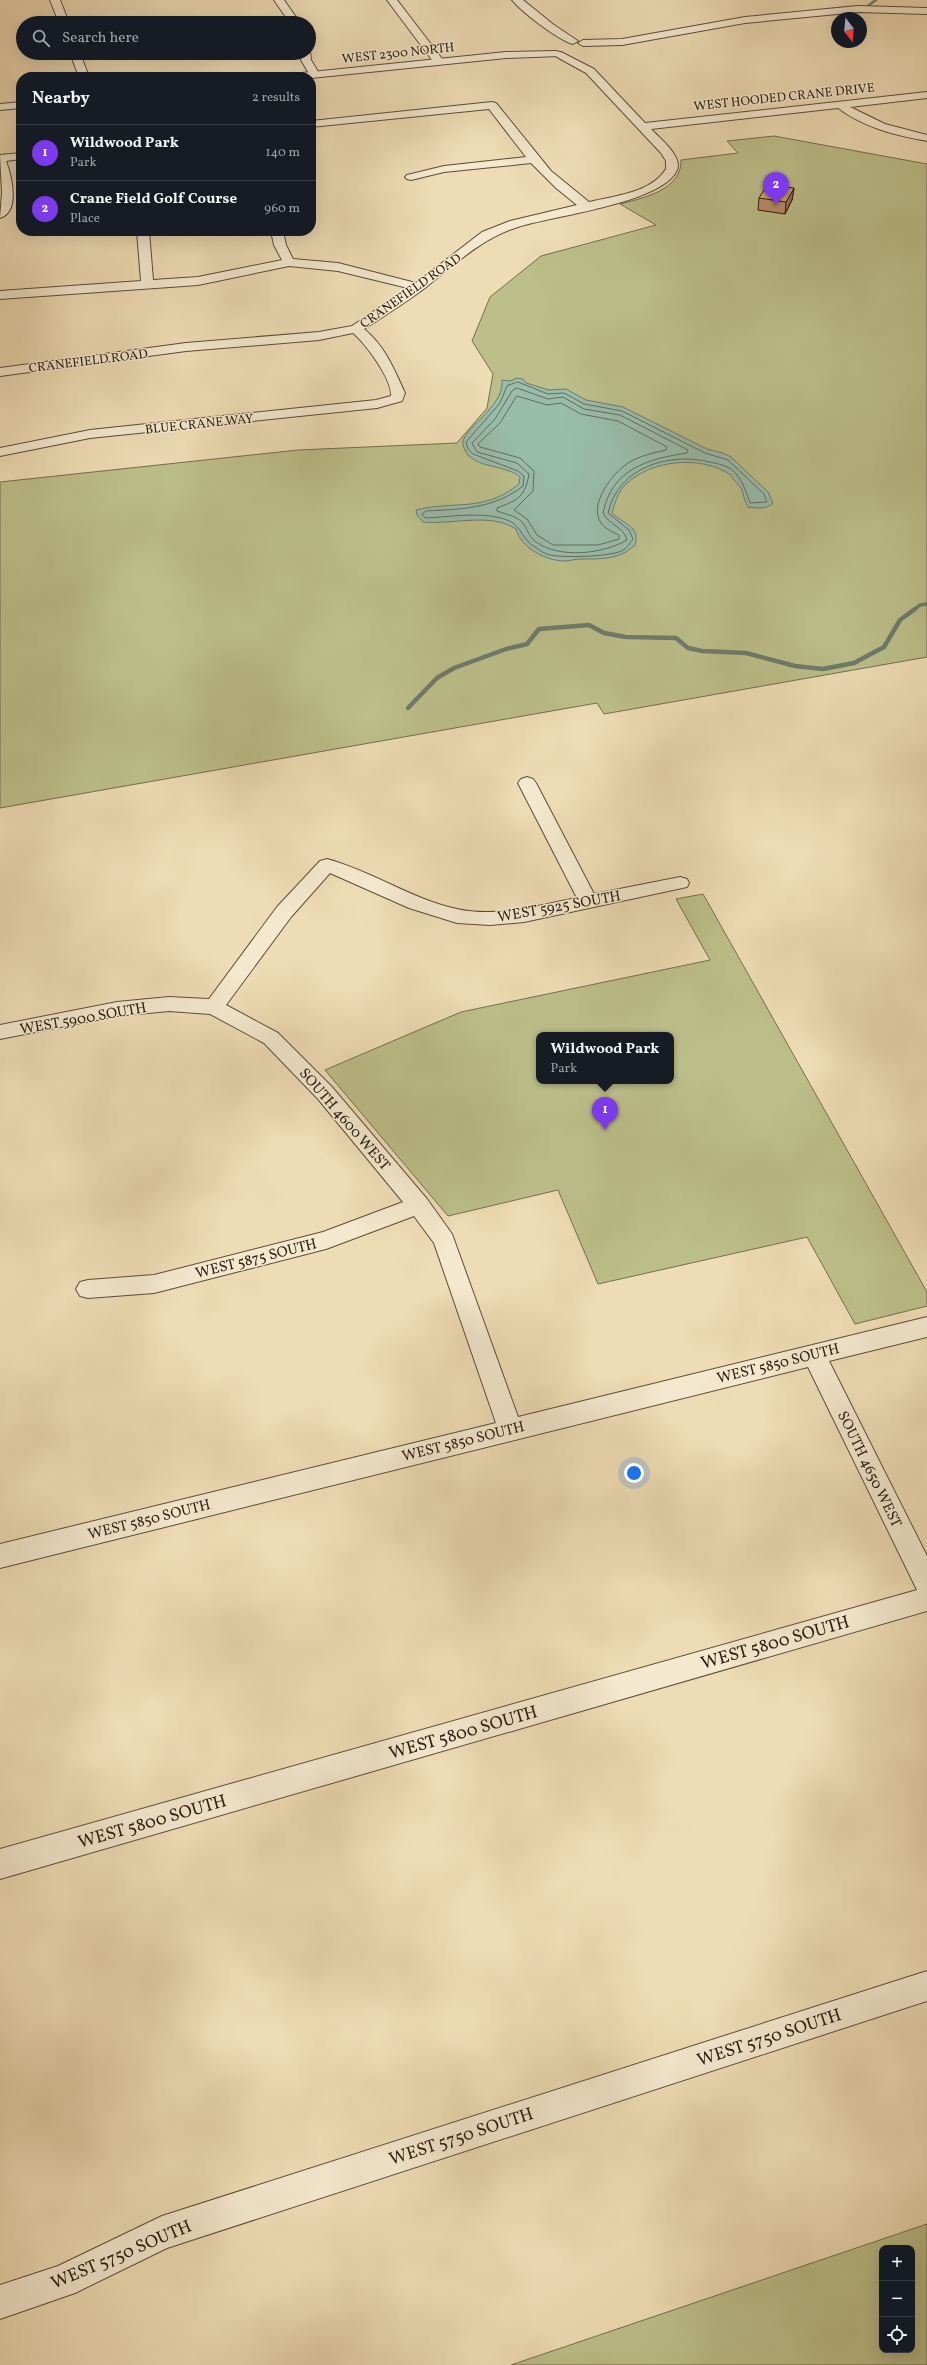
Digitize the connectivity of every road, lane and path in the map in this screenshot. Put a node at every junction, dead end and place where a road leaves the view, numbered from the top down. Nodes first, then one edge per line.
1 (55, 0) edge
2 (279, 0) edge
3 (392, 0) edge
4 (517, 0) edge
5 (927, 11) edge
6 (61, 16) edge
7 (290, 16) edge
8 (552, 31) junction
9 (582, 49) junction
10 (555, 50) junction
11 (78, 60) edge
12 (306, 60) edge
13 (439, 62) junction
14 (590, 71) junction
15 (82, 72) edge
16 (313, 72) edge
17 (316, 75) edge
18 (927, 95) edge
19 (840, 104) junction
20 (16, 105) edge
21 (0, 107) edge
22 (316, 123) edge
23 (644, 126) junction
24 (926, 137) edge
25 (16, 157) edge
26 (0, 159) edge
27 (536, 159) junction
28 (411, 177) dead end
29 (588, 207) junction
30 (0, 214) edge
31 (143, 236) edge
32 (278, 236) edge
33 (289, 262) junction
34 (147, 284) junction
35 (418, 287) junction
36 (0, 295) edge
37 (356, 329) junction
38 (0, 372) edge
39 (0, 452) edge
40 (527, 783) dead end
41 (680, 883) dead end
42 (589, 902) junction
43 (214, 1007) junction
44 (0, 1032) edge
45 (419, 1205) junction
46 (88, 1289) dead end
47 (927, 1327) edge
48 (814, 1355) junction
49 (510, 1429) junction
50 (0, 1556) edge
51 (927, 1583) edge
52 (927, 1599) edge
53 (0, 1864) edge
54 (927, 1986) edge
55 (0, 2302) edge

1 - 6 street
2 - 7 street
3 - 13 street
4 - 8 street
5 - 9 street
8 - 9 street
8 - 10 street
9 - 10 street
9 - 10 street
9 - 14 street, CRANEFIELD ROAD
10 - 13 street, WEST 2300 NORTH
10 - 14 street, CRANEFIELD ROAD
11 - 15 street
12 - 16 street
13 - 17 street, WEST 2300 NORTH
14 - 23 street, CRANEFIELD ROAD
18 - 19 street, WEST HOODED CRANE DRIVE
19 - 23 street, WEST HOODED CRANE DRIVE
19 - 24 street
20 - 21 street
22 - 27 street
23 - 29 street, CRANEFIELD ROAD
25 - 26 street
26 - 30 street
27 - 28 street
27 - 29 street
29 - 35 street, CRANEFIELD ROAD
31 - 34 street
32 - 33 street
33 - 34 street
33 - 35 street
34 - 36 street
35 - 37 street, CRANEFIELD ROAD
37 - 38 street, CRANEFIELD ROAD
37 - 39 street, BLUE CRANE WAY
40 - 42 street
41 - 42 street, WEST 5925 SOUTH
42 - 43 street, WEST 5925 SOUTH
43 - 44 street, WEST 5900 SOUTH
43 - 45 street, SOUTH 4600 WEST
45 - 46 street, WEST 5875 SOUTH
45 - 49 street, SOUTH 4600 WEST
47 - 48 street, WEST 5850 SOUTH
48 - 49 street, WEST 5850 SOUTH
48 - 51 street, SOUTH 4650 WEST
49 - 50 street, WEST 5850 SOUTH
52 - 53 street, WEST 5800 SOUTH
54 - 55 street, WEST 5750 SOUTH

